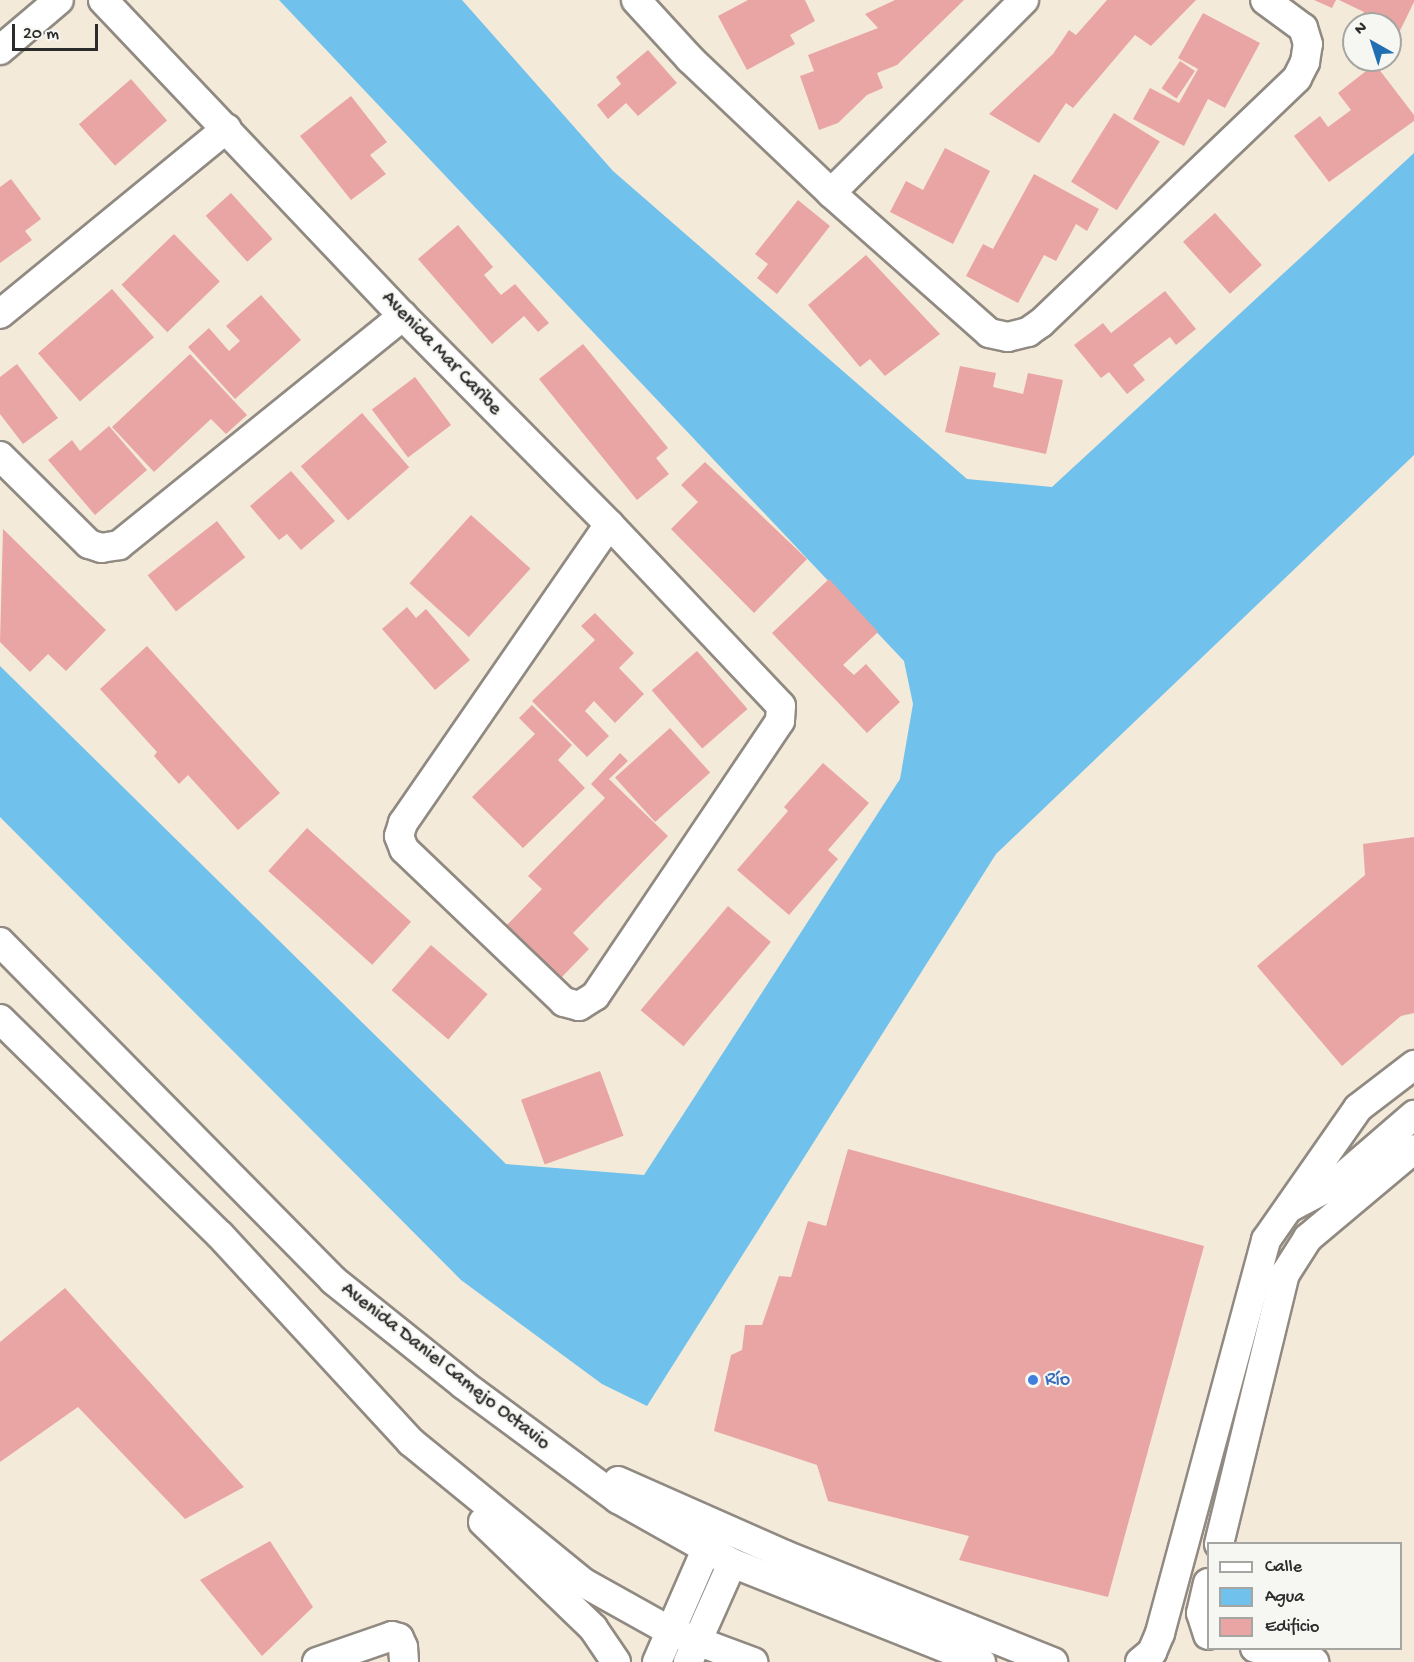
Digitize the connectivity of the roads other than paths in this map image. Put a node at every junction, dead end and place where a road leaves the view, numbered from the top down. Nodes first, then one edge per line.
1 (59, 0) edge
2 (103, 0) edge
3 (1024, 0) edge
4 (1265, 0) edge
5 (646, 4) edge
6 (0, 50) edge
7 (226, 128) junction
8 (831, 193) junction
9 (0, 314) edge
10 (403, 316) junction
11 (0, 456) edge
12 (609, 524) junction
13 (0, 942) edge
14 (0, 1020) edge
15 (1414, 1065) edge
16 (1414, 1115) edge
17 (1414, 1149) edge
18 (1286, 1210) junction
19 (1216, 1430) junction
20 (1245, 1438) junction
21 (411, 1442) junction
22 (553, 1450) junction
23 (1219, 1542) edge
24 (706, 1550) junction
25 (732, 1563) junction
26 (1207, 1590) edge
27 (1207, 1630) edge
28 (670, 1631) junction
29 (1263, 1650) edge
30 (692, 1652) edge
31 (317, 1662) edge
32 (404, 1662) edge
33 (616, 1662) edge
34 (657, 1662) edge
35 (753, 1662) edge
36 (981, 1662) edge
37 (1053, 1662) edge
38 (1140, 1662) edge
39 (1314, 1662) edge

1 - 6 street
2 - 7 street, Avenida Mar Caribe
3 - 8 street
4 - 8 street
5 - 8 street
7 - 9 street
7 - 10 street, Avenida Mar Caribe
10 - 11 street
10 - 12 street, Avenida Mar Caribe
12 - 12 street, Avenida Mar Caribe
13 - 22 street, Avenida Daniel Camejo Octavio
14 - 21 street
15 - 18 street
16 - 18 street
17 - 20 street
18 - 19 street
19 - 20 street
19 - 38 street
20 - 23 street
21 - 28 street
21 - 33 street
22 - 24 street, Avenida Daniel Camejo Octavio
22 - 37 street
24 - 25 street, Avenida Daniel Camejo Octavio
24 - 28 street
25 - 30 street
25 - 36 street, Avenida Daniel Camejo Octavio
26 - 27 street
28 - 30 street
28 - 34 street
29 - 39 street
30 - 35 street
31 - 32 street

